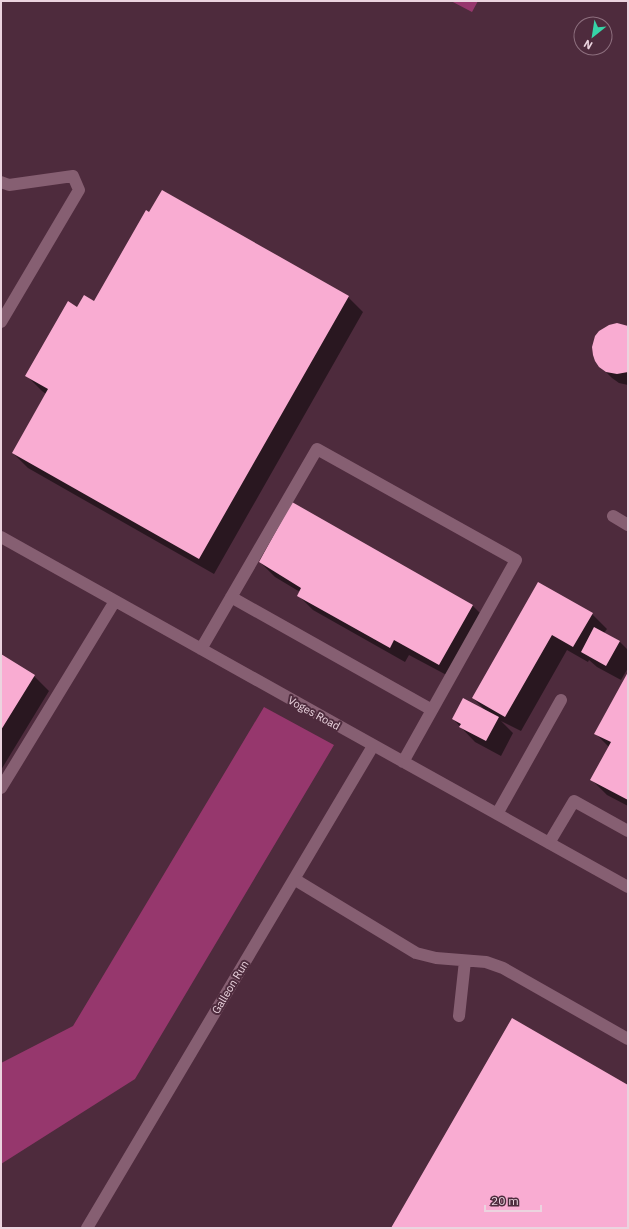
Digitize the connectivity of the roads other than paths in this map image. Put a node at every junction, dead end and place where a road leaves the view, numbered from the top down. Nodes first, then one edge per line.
1 (1, 182) edge
2 (1, 322) edge
3 (613, 516) dead end
4 (628, 525) edge
5 (1, 537) edge
6 (231, 597) junction
7 (115, 601) junction
8 (201, 649) junction
9 (561, 700) dead end
10 (432, 710) junction
11 (374, 746) junction
12 (403, 762) junction
13 (1, 788) edge
14 (497, 814) junction
15 (628, 831) edge
16 (549, 843) junction
17 (294, 879) junction
18 (628, 887) edge
19 (465, 961) junction
20 (459, 1016) dead end
21 (628, 1038) edge
22 (88, 1228) edge

1 - 2 street
3 - 4 street
5 - 7 street, Voges Road
6 - 8 street
6 - 10 street
6 - 10 street
7 - 8 street, Voges Road
7 - 13 street
8 - 11 street, Voges Road
9 - 14 street
10 - 12 street
11 - 12 street, Voges Road
11 - 17 street, Galleon Run
12 - 14 street, Voges Road
14 - 16 street, Voges Road
15 - 16 street
16 - 18 street, Voges Road
17 - 19 street
17 - 22 street, Galleon Run
19 - 20 street
19 - 21 street

